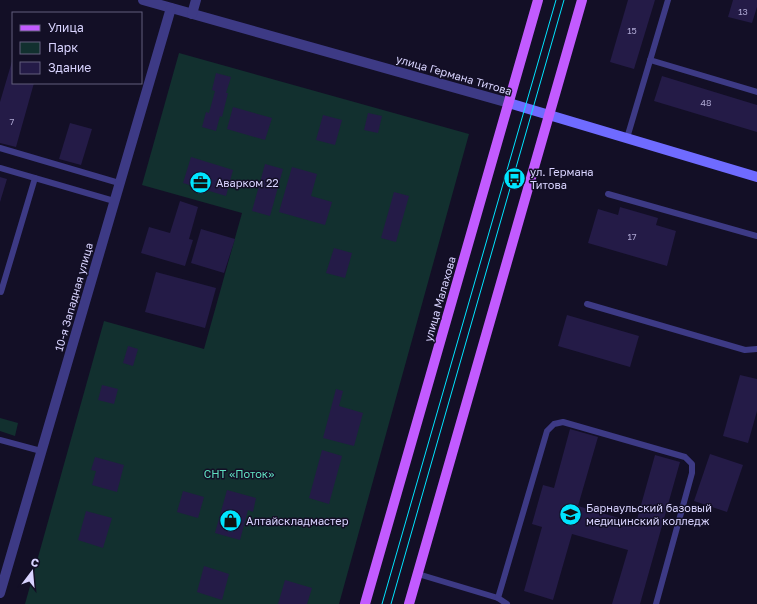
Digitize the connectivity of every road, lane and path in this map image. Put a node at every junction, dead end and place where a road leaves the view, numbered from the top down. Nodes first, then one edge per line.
1 (143, 0) edge
2 (196, 0) edge
3 (538, 0) edge
4 (582, 0) edge
5 (668, 0) edge
6 (171, 8) junction
7 (192, 14) junction
8 (650, 60) junction
9 (757, 92) edge
10 (509, 103) junction
11 (549, 115) junction
12 (627, 138) junction
13 (0, 148) edge
14 (0, 168) edge
15 (757, 177) edge
16 (35, 178) junction
17 (119, 183) junction
18 (608, 194) dead end
19 (114, 201) junction
20 (757, 236) edge
21 (1, 292) dead end
22 (587, 304) dead end
23 (757, 349) edge
24 (0, 440) edge
25 (41, 451) junction
26 (418, 574) junction
27 (1, 586) edge
28 (498, 598) junction
29 (365, 604) edge
30 (409, 604) edge
31 (507, 604) edge
32 (656, 604) edge

1 - 6 street, улица Германа Титова
2 - 7 street
3 - 10 main road, улица Малахова
4 - 11 main road
5 - 8 lane
6 - 7 street, улица Германа Титова
6 - 17 street, 10-я Западная улица
7 - 10 street, улица Германа Титова
8 - 9 lane
8 - 12 lane
10 - 11 street, улица Германа Титова
10 - 29 main road, улица Малахова
11 - 12 street, улица Германа Титова
11 - 26 main road
12 - 15 street, улица Германа Титова
13 - 17 lane
14 - 16 lane
16 - 19 lane
16 - 21 lane
17 - 19 street, 10-я Западная улица
18 - 20 lane
19 - 25 street, 10-я Западная улица
22 - 23 lane
24 - 25 lane
25 - 27 street, 10-я Западная улица
26 - 28 lane
26 - 30 main road
28 - 31 lane
28 - 32 lane

